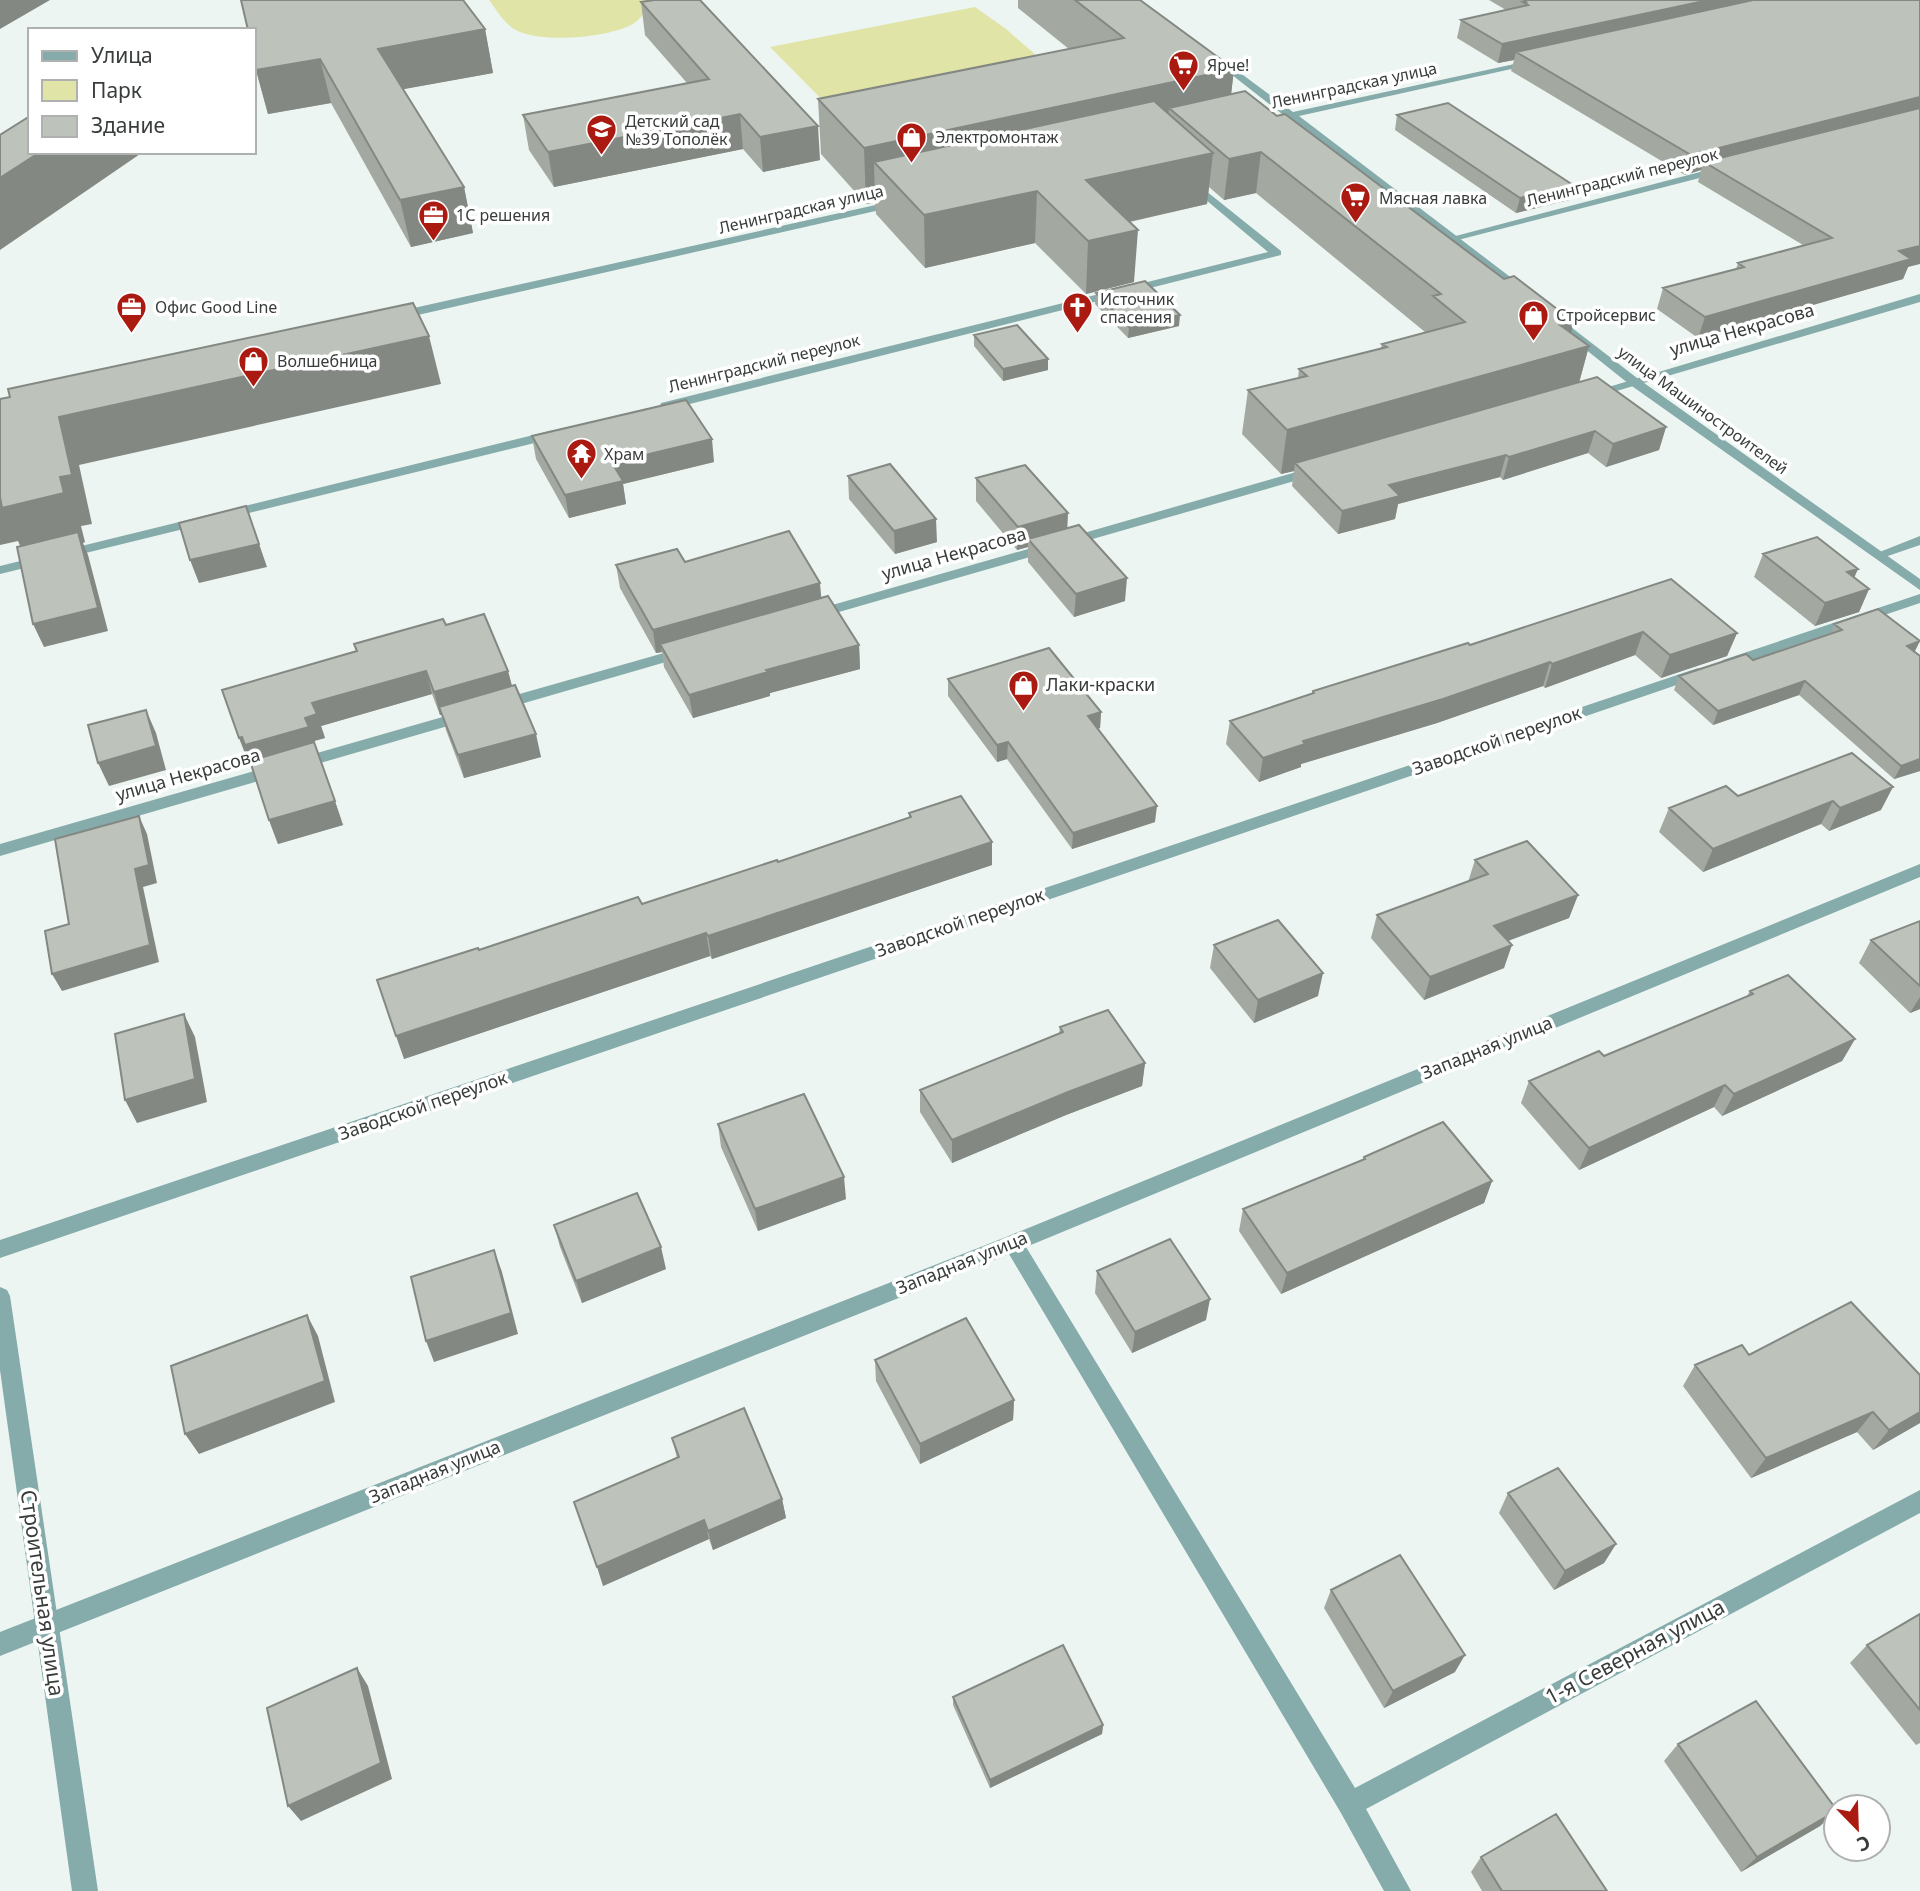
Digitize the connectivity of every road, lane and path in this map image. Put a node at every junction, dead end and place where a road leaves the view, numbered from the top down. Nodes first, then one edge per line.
1 (1208, 53) edge
2 (1548, 58) edge
3 (1289, 115) junction
4 (1247, 125) edge
5 (1731, 167) edge
6 (1181, 173) edge
7 (912, 200) edge
8 (1454, 238) junction
9 (1920, 298) edge
10 (388, 318) edge
11 (1633, 381) junction
12 (1582, 397) edge
13 (654, 409) edge
14 (572, 429) edge
15 (1328, 467) edge
16 (1920, 540) edge
17 (1879, 555) junction
18 (0, 570) edge
19 (1920, 586) edge
20 (1920, 598) edge
21 (792, 621) edge
22 (698, 648) edge
23 (0, 850) edge
24 (1920, 870) edge
25 (1013, 1242) junction
26 (0, 1250) edge
27 (0, 1296) edge
28 (1920, 1501) edge
29 (46, 1626) junction
30 (0, 1644) edge
31 (1350, 1804) junction
32 (85, 1891) edge
33 (1398, 1891) edge

1 - 3 street, улица Машиностроителей
2 - 3 street, Ленинградская улица
3 - 4 street, Ленинградская улица
3 - 8 street, улица Машиностроителей
5 - 8 street, Ленинградский переулок
6 - 13 street, Ленинградский переулок
7 - 10 street, Ленинградская улица
8 - 11 street, улица Машиностроителей
9 - 11 street, улица Некрасова
11 - 12 street, улица Некрасова
11 - 17 street, улица Машиностроителей
14 - 18 street
15 - 21 street, улица Некрасова
16 - 17 street
17 - 19 street, улица Машиностроителей
20 - 26 street, Заводской переулок
22 - 23 street, улица Некрасова
24 - 25 street, Западная улица
25 - 29 street, Западная улица
25 - 31 street
27 - 29 street, Строительная улица
28 - 31 street, 1-я Северная улица
29 - 30 street, Западная улица
29 - 32 street, Строительная улица
31 - 33 street

